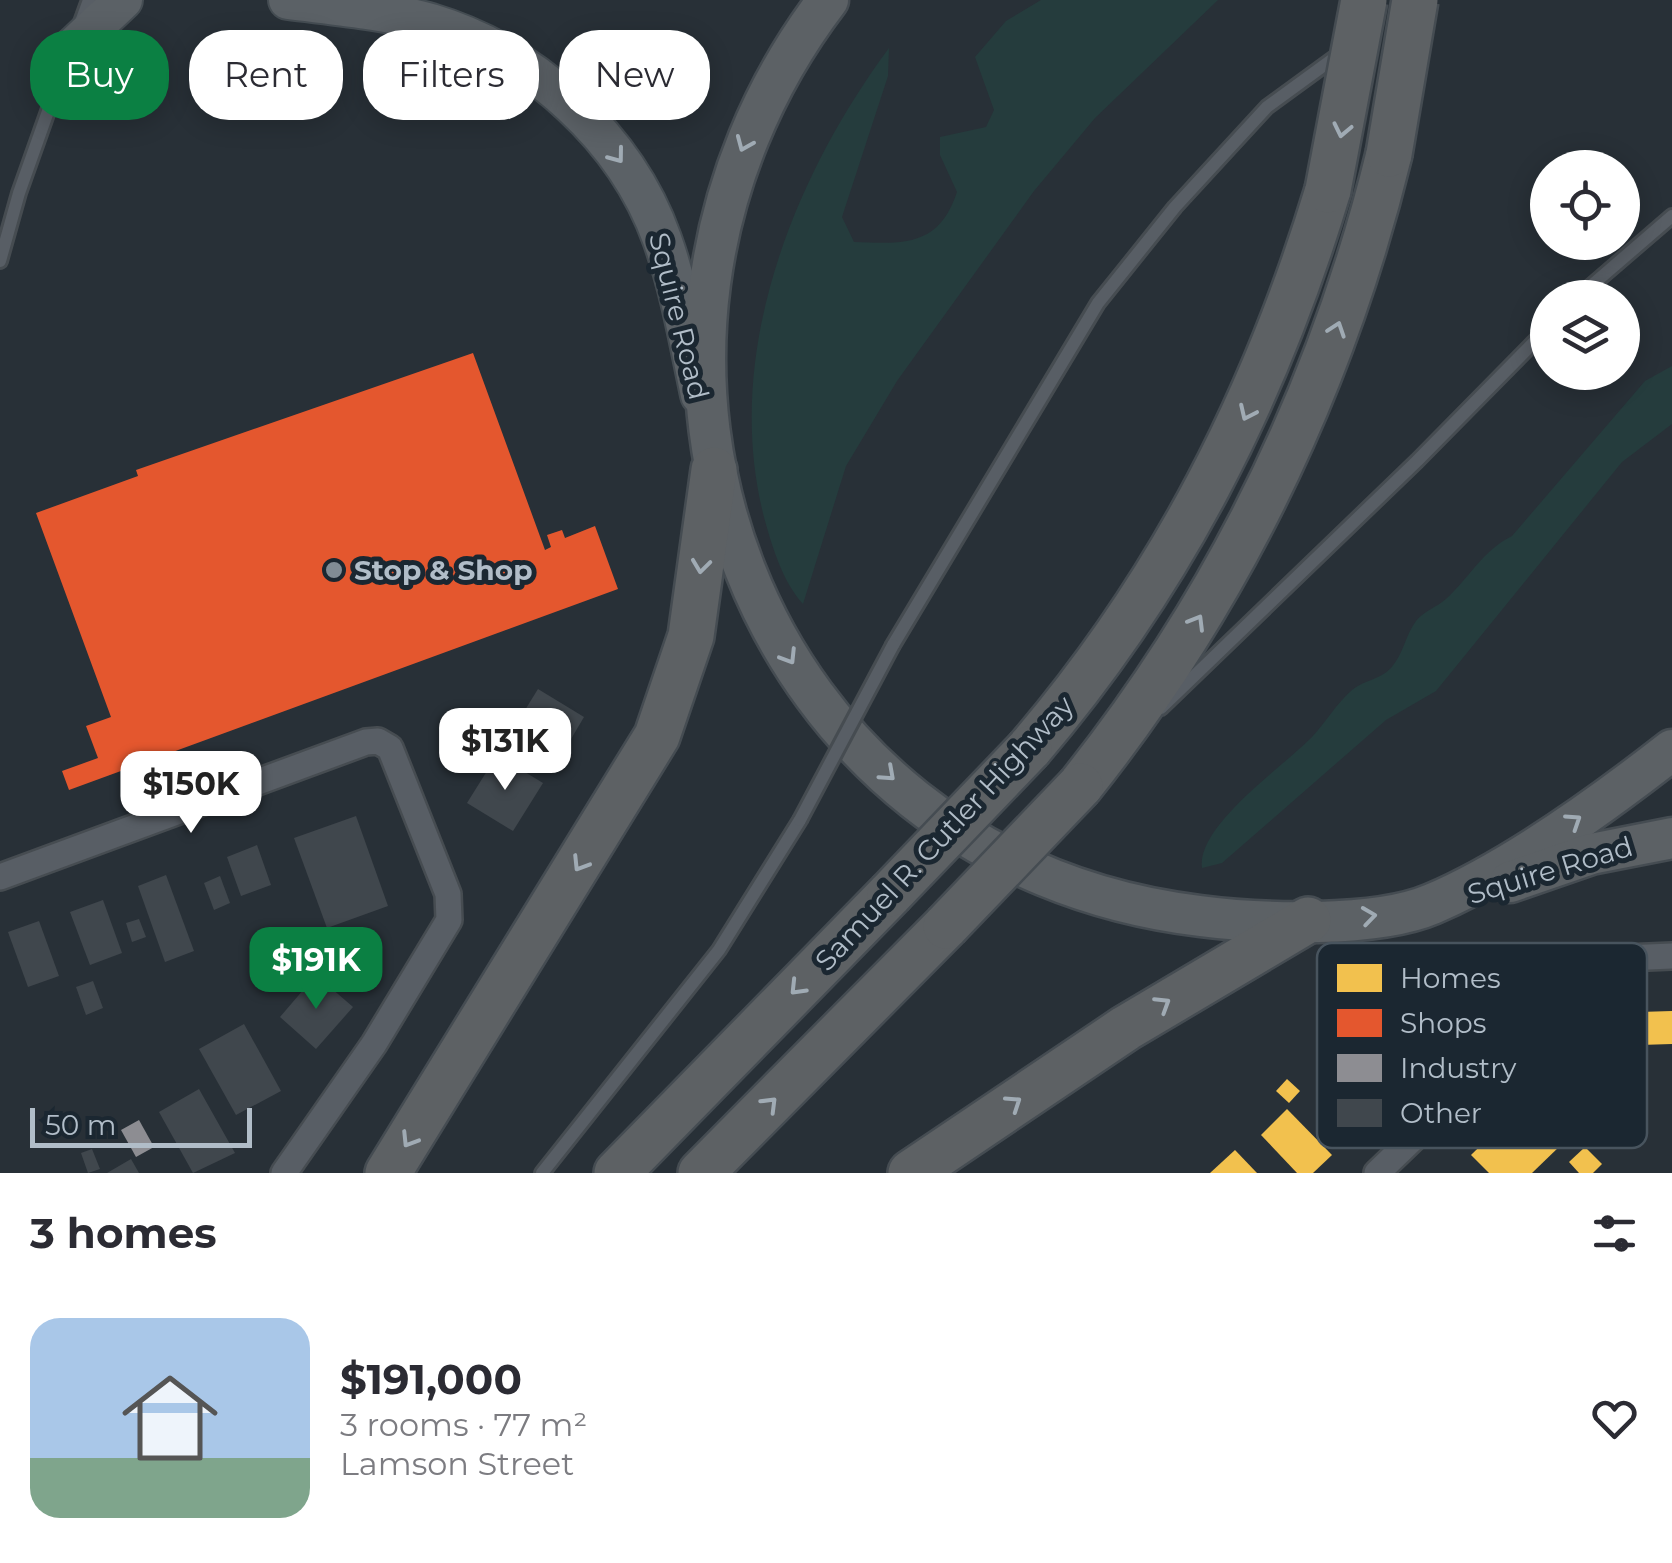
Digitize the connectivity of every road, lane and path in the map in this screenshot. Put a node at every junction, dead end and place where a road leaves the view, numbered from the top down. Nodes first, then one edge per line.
1 (89, 0) edge
2 (123, 0) edge
3 (288, 0) edge
4 (828, 0) edge
5 (1396, 8) edge
6 (78, 30) edge
7 (91, 30) edge
8 (45, 120) edge
9 (1672, 216) edge
10 (0, 262) edge
11 (1598, 280) edge
12 (1530, 346) edge
13 (712, 456) junction
14 (1672, 750) edge
15 (1080, 786) junction
16 (1672, 838) edge
17 (0, 877) edge
18 (1429, 906) junction
19 (1308, 920) junction
20 (1672, 956) edge
21 (1647, 957) edge
22 (1403, 1148) edge
23 (284, 1173) edge
24 (388, 1173) edge
25 (542, 1173) edge
26 (617, 1173) edge
27 (701, 1173) edge
28 (911, 1173) edge
29 (1377, 1173) edge

1 - 6 lane
2 - 7 main road
3 -> 13 main road, Squire Road
4 -> 13 highway
15 -> 5 highway, bridge
5 - 25 lane, bridge
5 -> 26 highway, Samuel R. Cutler Highway, bridge
8 - 10 lane
9 - 11 lane
12 - 15 lane
13 -> 19 highway
13 -> 24 highway
18 -> 14 highway
27 -> 15 highway, bridge
16 - 18 highway, Squire Road
17 - 23 street
19 -> 18 highway
28 -> 19 highway
20 - 21 street
22 - 29 street

